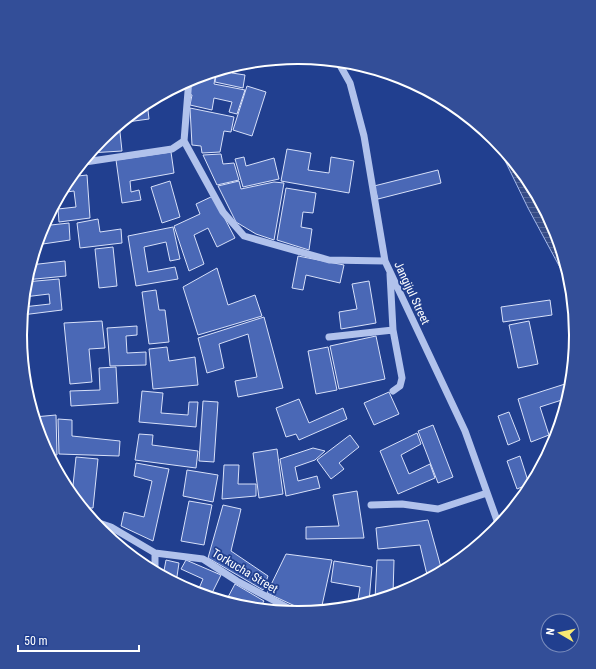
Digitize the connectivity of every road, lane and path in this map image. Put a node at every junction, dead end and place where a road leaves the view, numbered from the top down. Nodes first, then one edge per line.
1 (341, 67) edge
2 (188, 86) edge
3 (184, 141) junction
4 (90, 161) edge
5 (385, 261) junction
6 (390, 271) junction
7 (393, 330) junction
8 (329, 337) dead end
9 (393, 391) dead end
10 (487, 493) junction
11 (371, 505) dead end
12 (496, 519) edge
13 (105, 525) edge
14 (155, 553) junction
15 (155, 565) edge
16 (283, 605) edge

1 - 5 street, Jangijul Street
2 - 3 street
3 - 4 street
3 - 5 street
5 - 6 street, Jangijul Street
6 - 7 street
6 - 10 street, Jangijul Street
7 - 8 street
7 - 9 street
10 - 11 street
10 - 12 street, Jangijul Street
13 - 14 street, Torkucha Street
14 - 15 street
14 - 16 street, Torkucha Street

